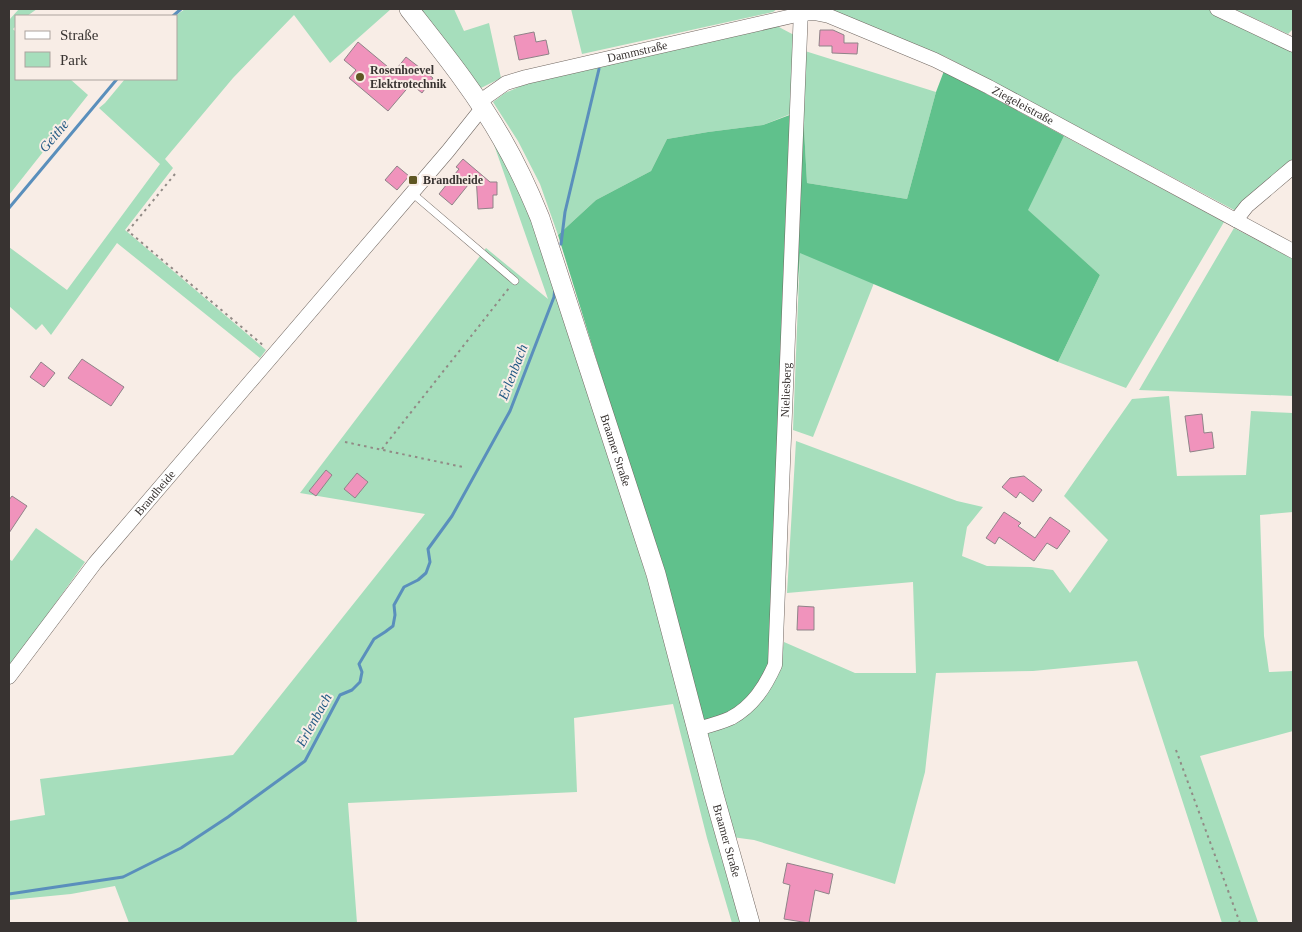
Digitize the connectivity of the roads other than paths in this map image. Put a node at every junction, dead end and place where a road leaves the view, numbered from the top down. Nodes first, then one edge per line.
1 (410, 9) edge
2 (1217, 9) edge
3 (801, 11) edge
4 (1293, 44) edge
5 (481, 105) junction
6 (1293, 167) edge
7 (412, 192) junction
8 (1236, 220) junction
9 (1293, 251) edge
10 (516, 281) road end
11 (9, 677) edge
12 (697, 729) junction
13 (750, 923) edge

1 - 5 street, Braamer Straße
2 - 4 street
3 - 5 street, Dammstraße
3 - 8 street, Ziegeleistraße
3 - 12 street, Nieliesberg
5 - 7 street, Brandheide
5 - 12 street, Braamer Straße
6 - 8 street
7 - 10 lane
7 - 11 street, Brandheide
8 - 9 street, Ziegeleistraße
12 - 13 street, Braamer Straße

